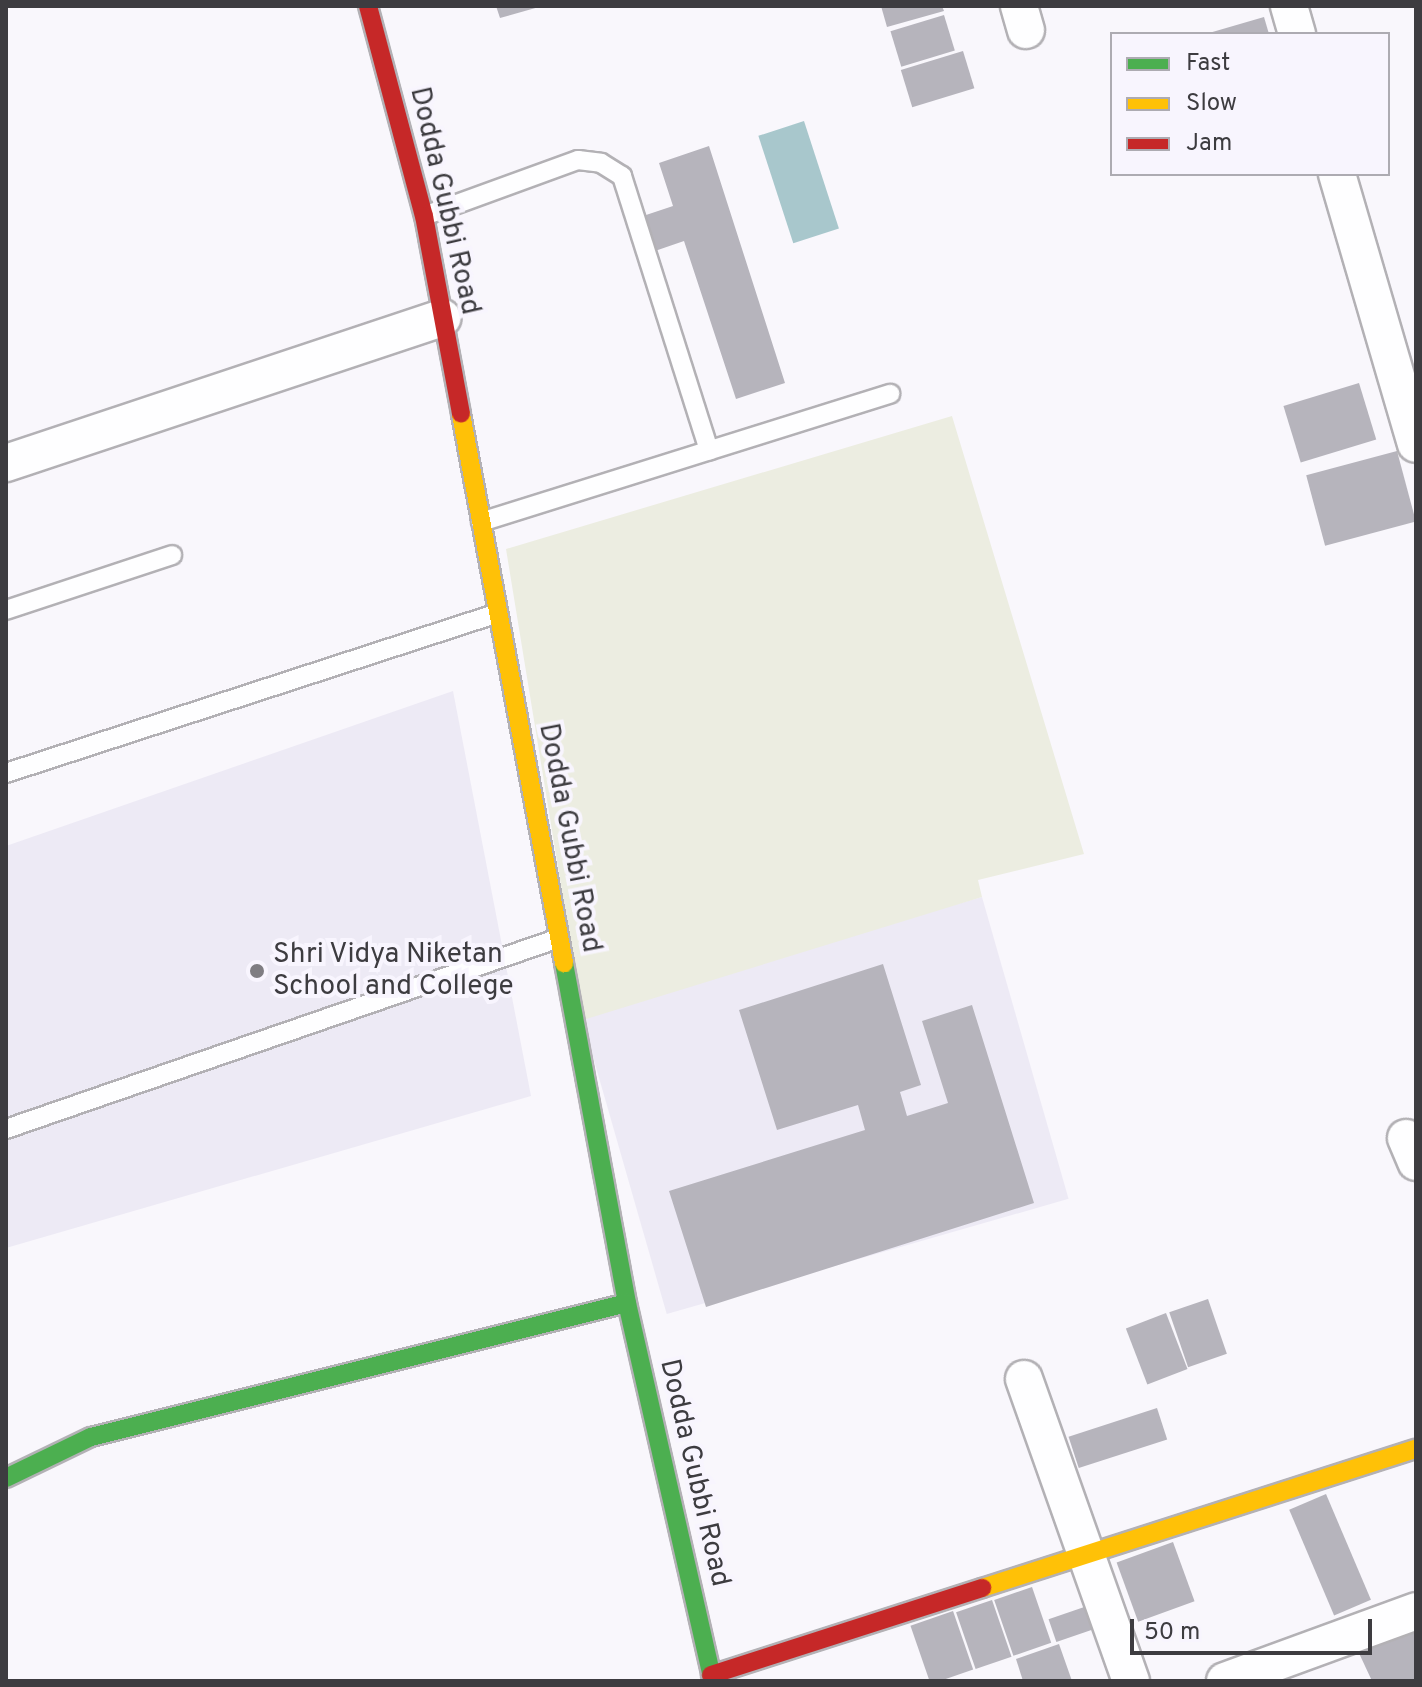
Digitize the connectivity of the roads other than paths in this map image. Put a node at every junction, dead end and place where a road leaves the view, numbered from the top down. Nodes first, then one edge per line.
1 (368, 6) edge
2 (1289, 6) edge
3 (1296, 32) edge
4 (1338, 176) edge
5 (424, 216) junction
6 (443, 318) junction
7 (890, 394) dead end
8 (1416, 444) edge
9 (709, 451) junction
10 (6, 463) edge
11 (481, 522) junction
12 (172, 555) dead end
13 (6, 610) edge
14 (498, 613) junction
15 (6, 773) edge
16 (559, 938) junction
17 (6, 1129) edge
18 (627, 1303) junction
19 (1024, 1379) dead end
20 (1416, 1449) edge
21 (6, 1478) edge
22 (1084, 1554) junction
23 (1416, 1611) edge
24 (712, 1678) edge
25 (1131, 1681) edge
26 (1225, 1681) edge

1 - 5 main road, Dodda Gubbi Road
2 - 3 street
4 - 8 street
5 - 6 main road, Dodda Gubbi Road
5 - 9 lane
6 - 10 street
6 - 11 main road, Dodda Gubbi Road
7 - 9 lane
9 - 11 lane
11 - 14 main road, Dodda Gubbi Road
12 - 13 lane
14 - 15 lane
14 - 16 main road, Dodda Gubbi Road
16 - 17 lane
16 - 18 main road, Dodda Gubbi Road
18 - 21 main road
18 - 24 main road, Dodda Gubbi Road
19 - 22 street
20 - 22 main road
22 - 24 main road
22 - 25 street
23 - 26 street

